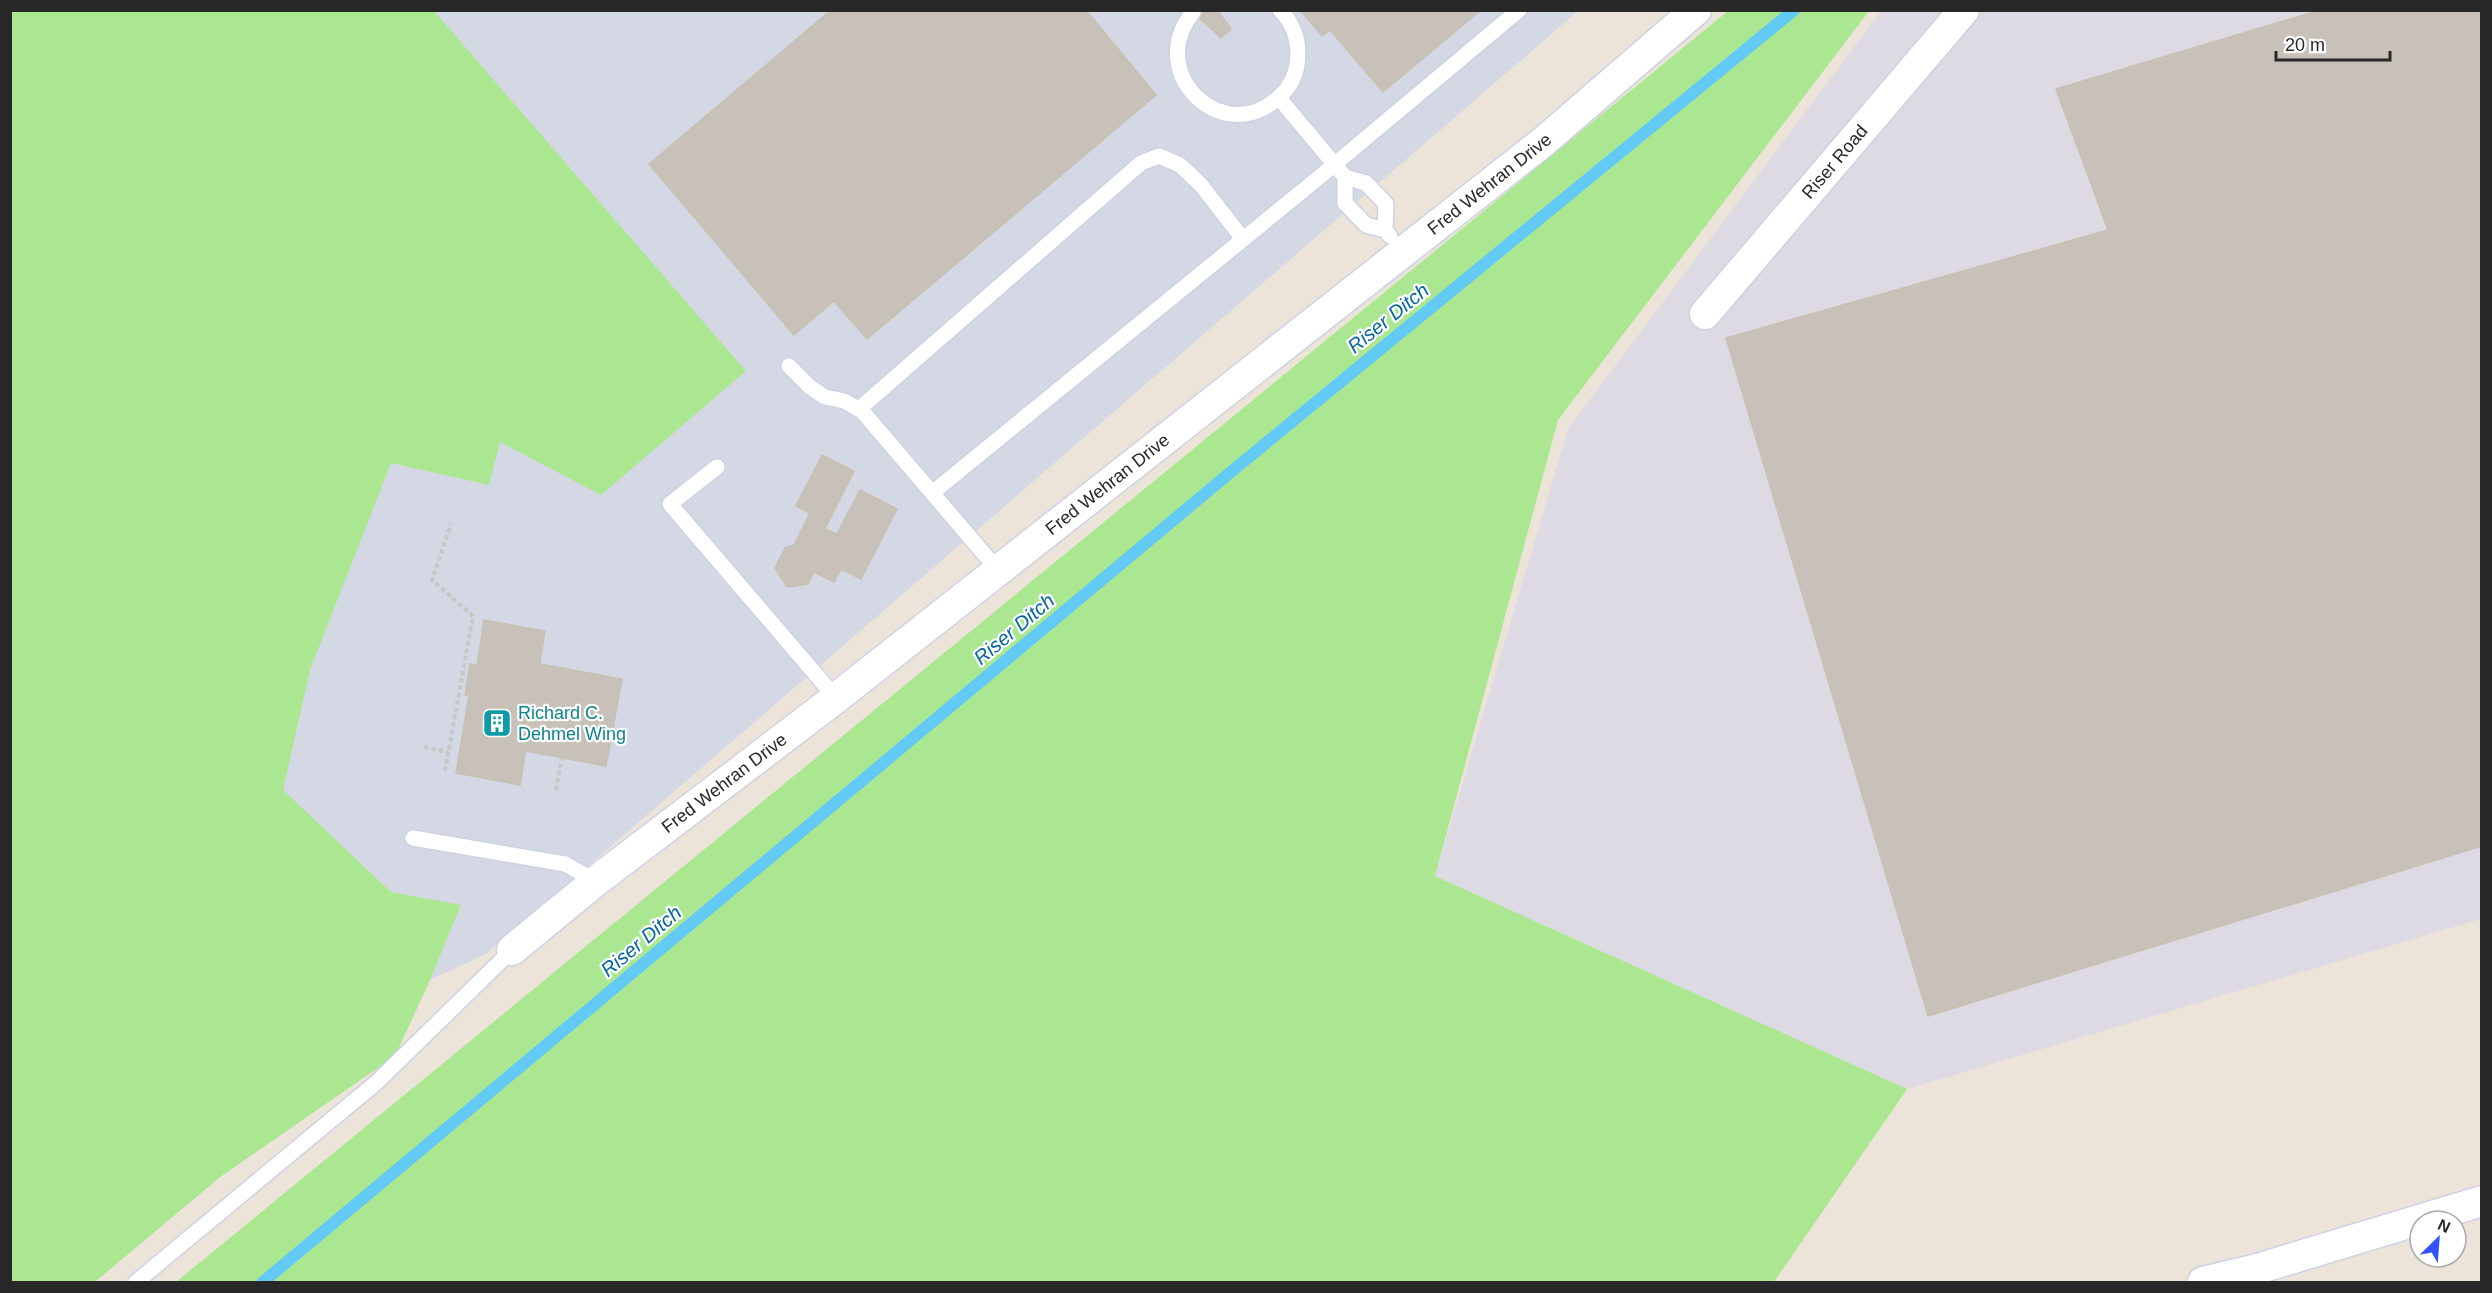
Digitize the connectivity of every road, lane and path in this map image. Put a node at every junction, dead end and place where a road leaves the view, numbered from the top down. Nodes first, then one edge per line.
1 (1280, 10) edge
2 (1519, 10) edge
3 (1696, 10) edge
4 (1964, 10) edge
5 (1193, 12) edge
6 (1279, 98) junction
7 (1334, 164) junction
8 (1345, 177) junction
9 (1243, 239) junction
10 (1394, 241) junction
11 (1706, 314) dead end
12 (789, 366) dead end
13 (859, 409) junction
14 (717, 467) dead end
15 (932, 493) junction
16 (451, 524) dead end
17 (998, 570) junction
18 (836, 698) junction
19 (424, 747) dead end
20 (448, 752) junction
21 (562, 757) dead end
22 (445, 771) dead end
23 (556, 790) dead end
24 (413, 838) dead end
25 (596, 881) junction
26 (512, 950) joint
27 (2481, 1200) edge
28 (136, 1282) edge
29 (2202, 1282) edge

1 - 6 lane
2 - 7 lane
3 - 10 street, Fred Wehran Drive
4 - 11 street, Riser Road
5 - 6 lane
6 - 7 lane
7 - 8 lane
7 - 9 lane
8 - 10 lane
8 - 10 lane
9 - 13 lane
9 - 15 lane
10 - 17 street, Fred Wehran Drive
12 - 13 lane
13 - 15 lane
14 - 18 lane
15 - 17 lane
16 - 20 path
17 - 18 street, Fred Wehran Drive
18 - 25 street, Fred Wehran Drive
19 - 20 path
20 - 22 path
21 - 23 path
24 - 25 lane
25 - 26 street, Fred Wehran Drive
26 - 28 lane
27 - 29 street

